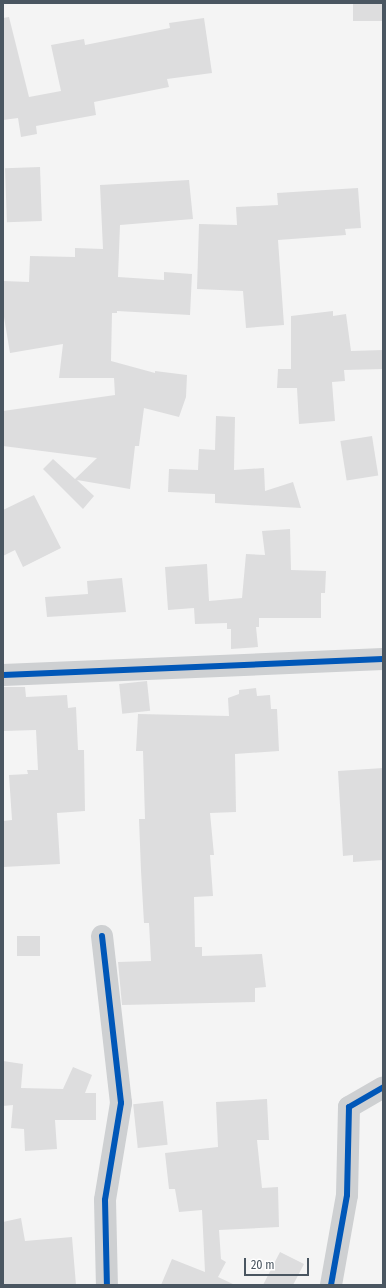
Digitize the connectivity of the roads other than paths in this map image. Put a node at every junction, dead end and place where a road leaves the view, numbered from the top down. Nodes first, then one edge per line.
1 (383, 659) edge
2 (3, 676) edge
3 (102, 936) dead end
4 (383, 1088) edge
5 (107, 1285) edge
6 (331, 1285) edge

1 - 2 street
3 - 5 street
4 - 6 street

